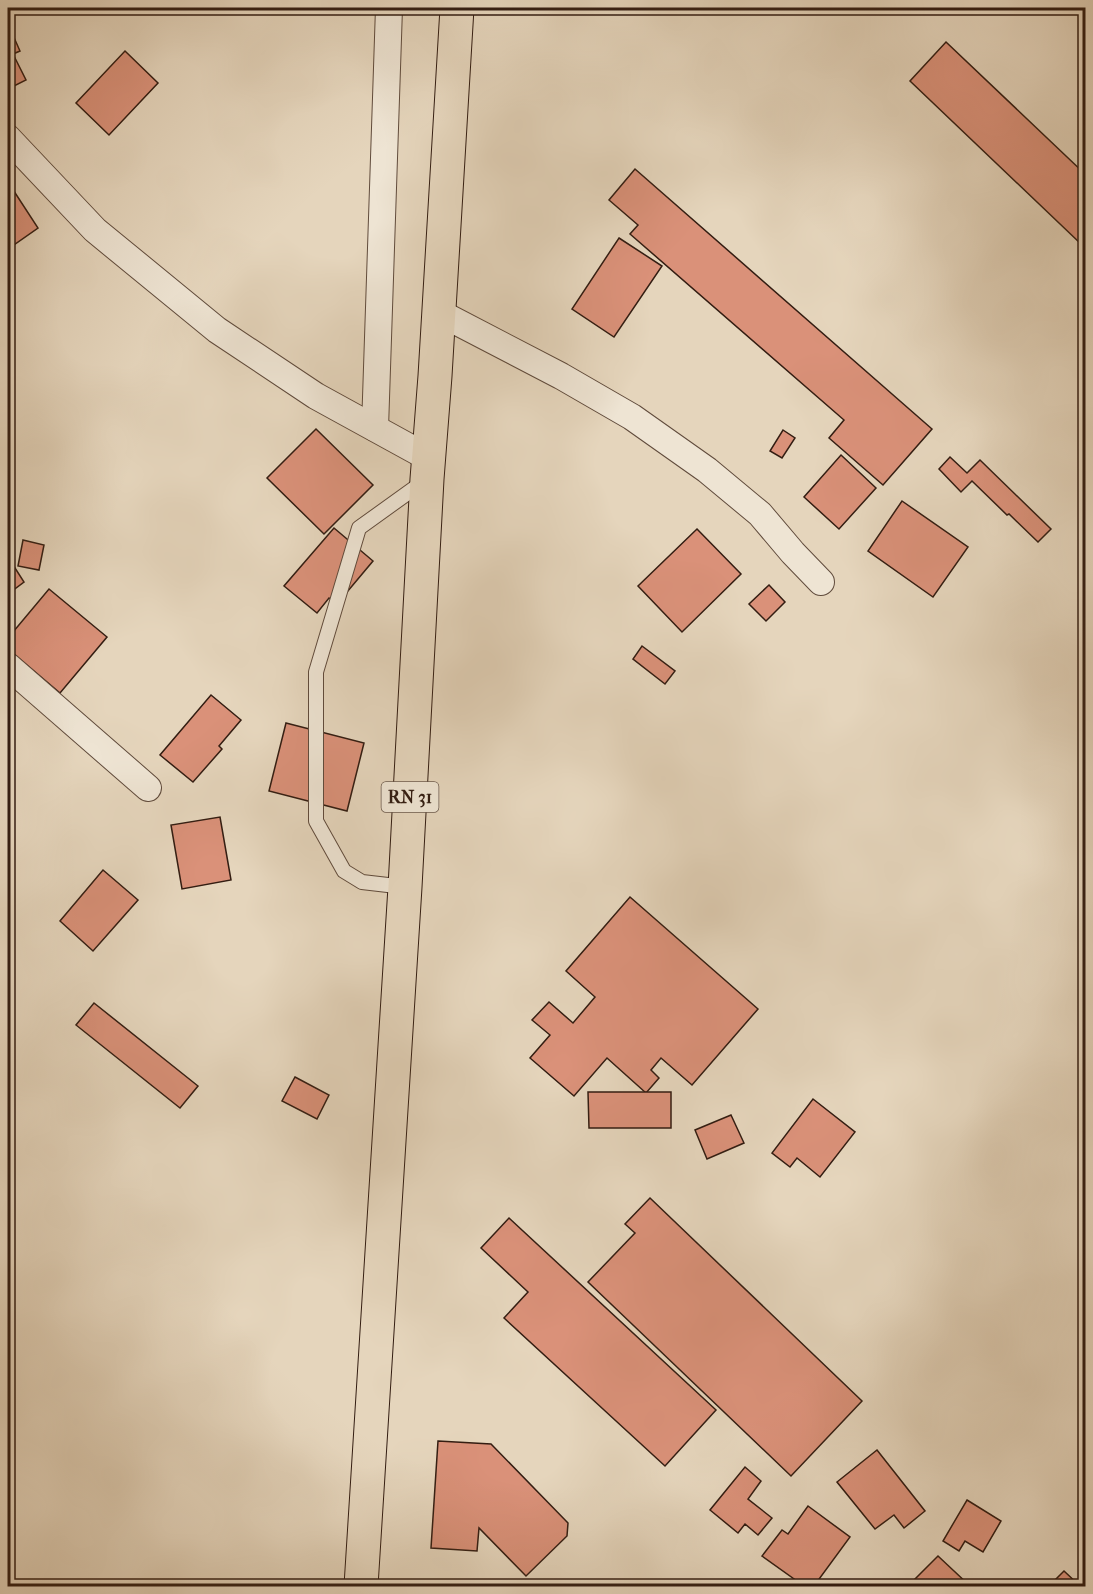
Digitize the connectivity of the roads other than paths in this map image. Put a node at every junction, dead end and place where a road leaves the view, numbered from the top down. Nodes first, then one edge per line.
1 (389, 8) edge
2 (457, 8) edge
3 (8, 138) edge
4 (438, 312) junction
5 (375, 428) junction
6 (428, 469) junction
7 (821, 582) dead end
8 (8, 666) edge
9 (148, 788) dead end
10 (405, 887) junction
11 (361, 1587) edge

1 - 5 street
2 - 4 main road, RN 31
3 - 5 street
4 - 6 main road, RN 31
4 - 7 street
5 - 6 street
6 - 10 main road, RN 31
6 - 10 lane
8 - 9 street
10 - 11 main road, RN 31

